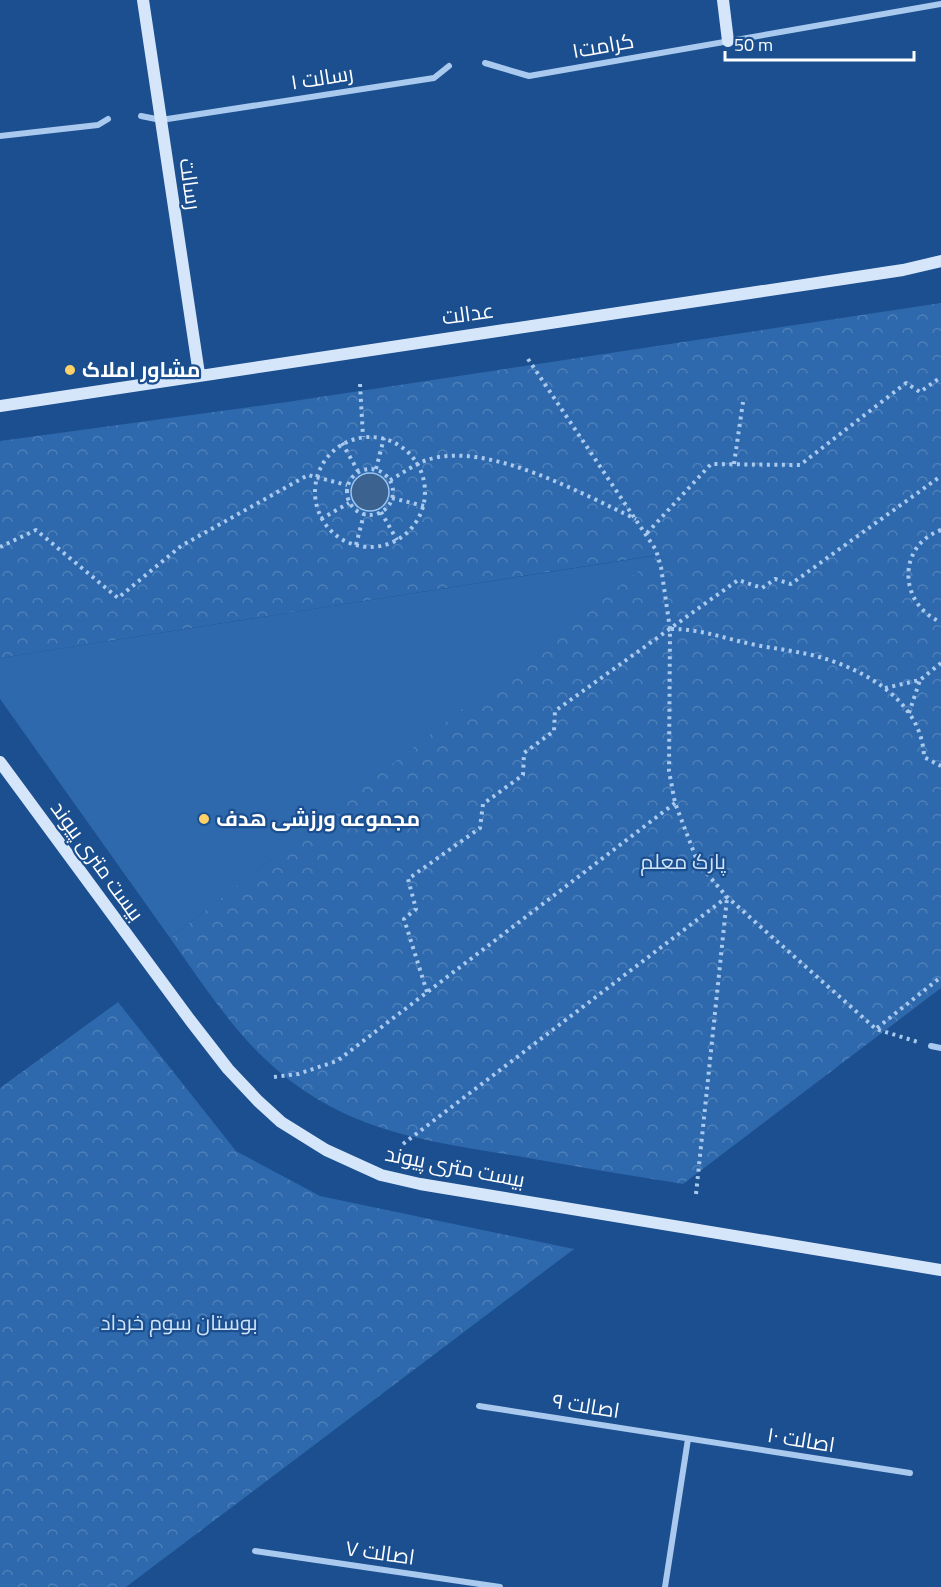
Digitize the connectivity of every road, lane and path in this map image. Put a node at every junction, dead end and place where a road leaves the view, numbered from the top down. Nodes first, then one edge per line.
1 (143, 0) edge
2 (723, 0) edge
3 (941, 4) edge
4 (728, 41) junction
5 (485, 63) dead end
6 (449, 66) dead end
7 (141, 116) dead end
8 (108, 119) dead end
9 (161, 120) junction
10 (0, 136) edge
11 (941, 261) edge
12 (528, 359) dead end
13 (199, 374) junction
14 (941, 377) edge
15 (360, 384) dead end
16 (743, 402) dead end
17 (0, 406) edge
18 (363, 437) junction
19 (384, 438) junction
20 (342, 443) junction
21 (418, 464) junction
22 (734, 464) junction
23 (376, 469) junction
24 (358, 471) junction
25 (941, 476) edge
26 (316, 478) junction
27 (390, 480) junction
28 (347, 486) junction
29 (392, 498) junction
30 (349, 503) junction
31 (424, 506) junction
32 (381, 512) junction
33 (364, 514) junction
34 (321, 519) junction
35 (638, 519) junction
36 (941, 530) edge
37 (647, 533) junction
38 (397, 540) junction
39 (356, 545) junction
40 (0, 547) edge
41 (941, 622) edge
42 (670, 629) junction
43 (941, 663) edge
44 (920, 680) junction
45 (885, 688) junction
46 (909, 713) junction
47 (0, 762) edge
48 (941, 766) edge
49 (675, 803) junction
50 (727, 897) junction
51 (941, 977) edge
52 (428, 992) junction
53 (876, 1029) junction
54 (931, 1046) joint
55 (941, 1048) edge
56 (274, 1077) dead end
57 (403, 1144) dead end
58 (696, 1194) dead end
59 (941, 1270) edge
60 (478, 1406) dead end
61 (688, 1439) junction
62 (910, 1473) dead end
63 (255, 1551) dead end
64 (454, 1584) edge
65 (500, 1587) edge
66 (665, 1587) edge

1 - 9 street, رسالت
2 - 4 street
3 - 4 street, کرامت۱
4 - 5 street, کرامت۱
6 - 9 street, رسالت ۱
7 - 9 street
8 - 10 street
9 - 13 street, رسالت
11 - 13 street, عدالت
12 - 35 path
13 - 17 street, عدالت
14 - 22 path
15 - 18 path
16 - 22 path
18 - 19 path
18 - 20 path
19 - 21 path
19 - 23 path
20 - 24 path
20 - 26 path
21 - 27 path
21 - 31 path
21 - 35 path
22 - 37 path
23 - 24 path
23 - 27 path
24 - 28 path
25 - 42 path
26 - 28 path
26 - 34 path
26 - 40 path
27 - 29 path
28 - 30 path
29 - 31 path
29 - 32 path
30 - 33 path
30 - 34 path
31 - 38 path
32 - 33 path
32 - 38 path
33 - 39 path
34 - 39 path
35 - 37 path
36 - 41 path
37 - 42 path
38 - 39 path
42 - 45 path
42 - 49 path
42 - 52 path
43 - 44 path
44 - 45 path
44 - 46 path
45 - 46 path
46 - 48 path
47 - 59 street, بیست متری پیوند
49 - 50 path
49 - 52 path
50 - 53 path
50 - 57 path
50 - 58 path
51 - 53 path
52 - 56 path
53 - 54 path
54 - 55 street
60 - 61 street, اصالت ۹
61 - 62 street, اصالت ۱۰
61 - 66 street
63 - 64 street, اصالت ۷
64 - 65 street, اصالت ۷

